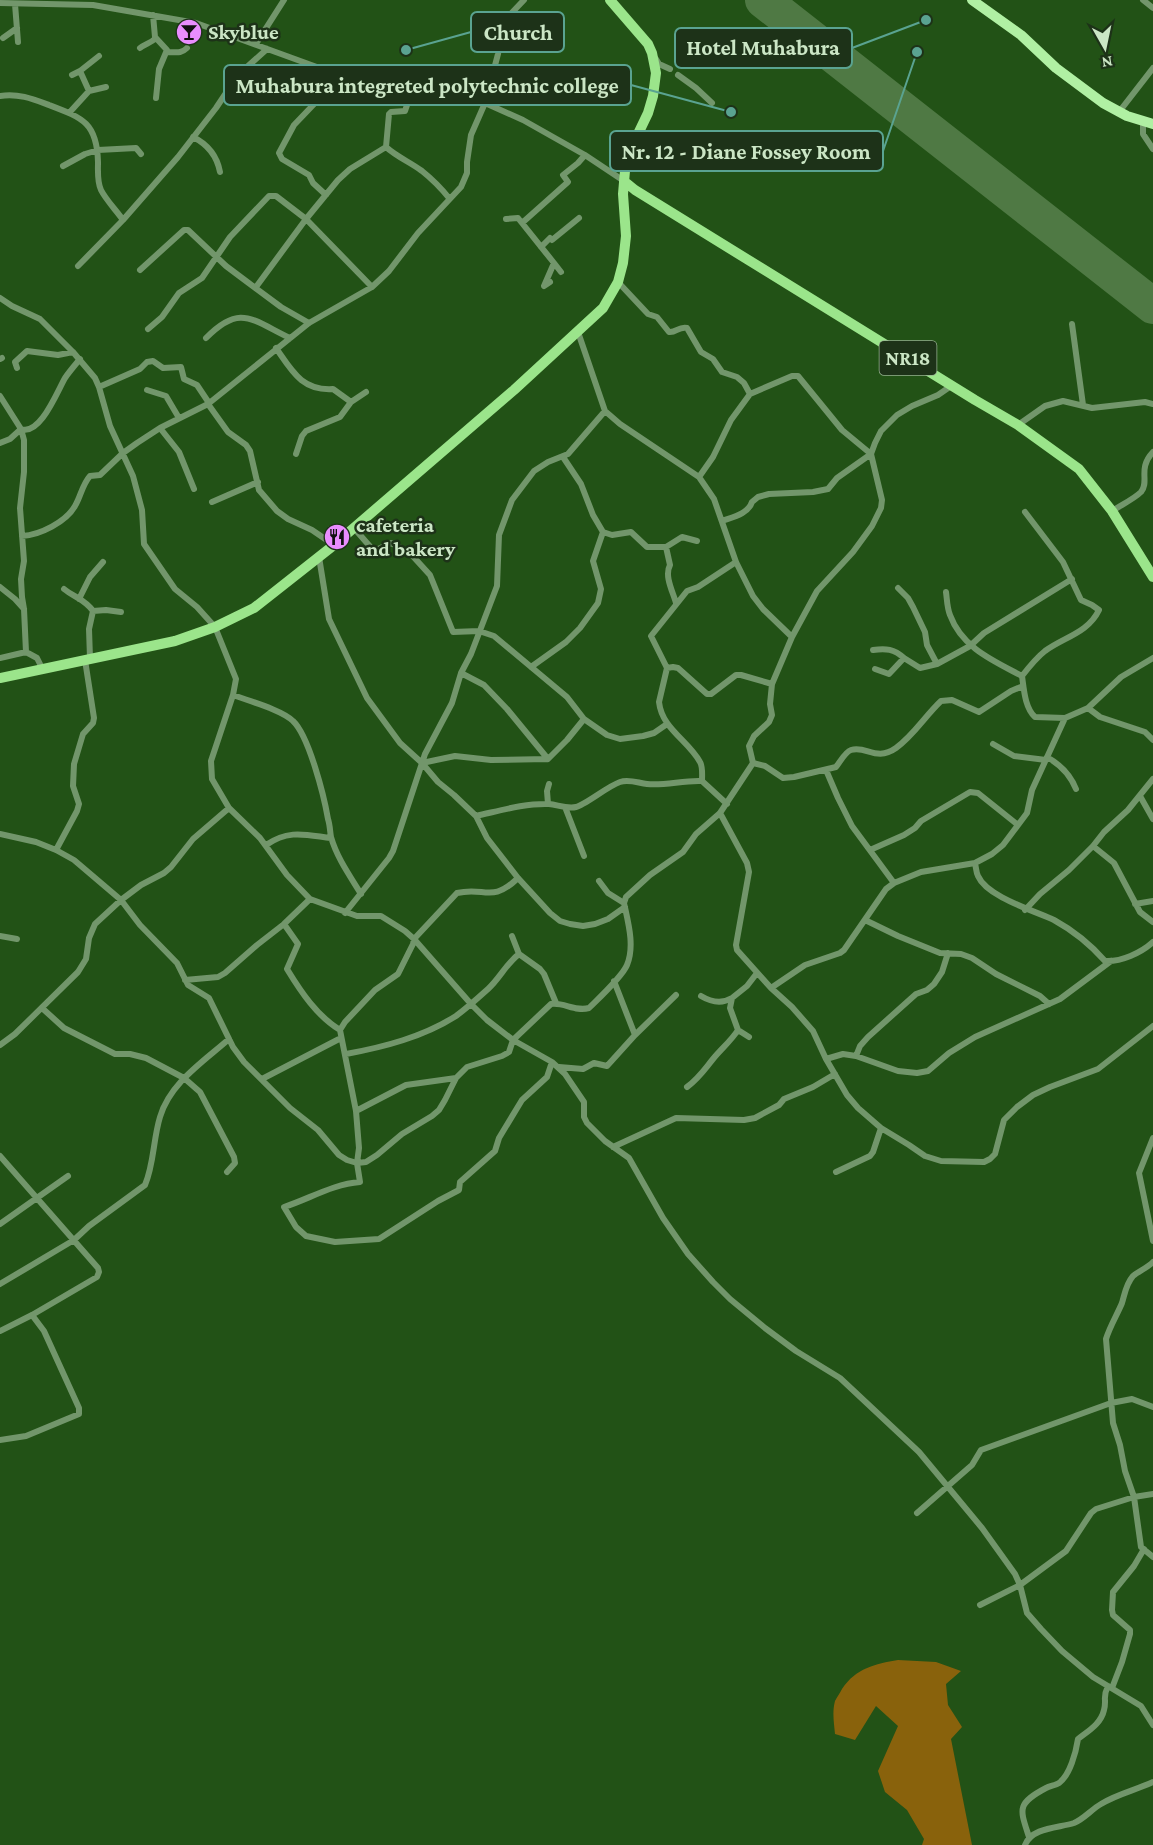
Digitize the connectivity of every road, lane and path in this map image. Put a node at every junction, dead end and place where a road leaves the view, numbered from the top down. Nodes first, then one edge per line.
1 (284, 0) edge
2 (524, 0) edge
3 (610, 0) edge
4 (972, 0) edge
5 (1143, 0) edge
6 (13, 2) edge
7 (0, 3) edge
8 (1153, 8) edge
9 (153, 15) junction
10 (17, 28) junction
11 (3, 38) dead end
12 (156, 38) junction
13 (18, 42) dead end
14 (256, 44) junction
15 (140, 48) dead end
16 (187, 48) dead end
17 (267, 50) junction
18 (168, 51) junction
19 (652, 53) junction
20 (99, 56) dead end
21 (1153, 68) edge
22 (318, 69) junction
23 (670, 69) dead end
24 (80, 71) junction
25 (72, 75) dead end
26 (678, 75) dead end
27 (106, 87) dead end
28 (89, 91) junction
29 (411, 93) junction
30 (0, 96) edge
31 (156, 98) dead end
32 (485, 103) junction
33 (711, 103) dead end
34 (1119, 112) junction
35 (69, 113) junction
36 (1148, 123) edge
37 (193, 137) junction
38 (386, 147) junction
39 (1153, 149) edge
40 (98, 150) junction
41 (141, 154) dead end
42 (585, 155) junction
43 (63, 166) dead end
44 (220, 172) dead end
45 (624, 181) junction
46 (326, 195) junction
47 (449, 198) junction
48 (579, 218) dead end
49 (306, 219) junction
50 (507, 219) dead end
51 (123, 220) junction
52 (522, 223) junction
53 (541, 247) junction
54 (217, 257) junction
55 (554, 263) junction
56 (78, 266) dead end
57 (140, 270) dead end
58 (561, 272) dead end
59 (550, 282) dead end
60 (618, 282) junction
61 (256, 287) junction
62 (372, 287) junction
63 (0, 298) edge
64 (309, 322) junction
65 (1072, 324) dead end
66 (148, 329) dead end
67 (578, 332) junction
68 (206, 338) dead end
69 (290, 338) junction
70 (276, 348) junction
71 (73, 352) junction
72 (80, 359) junction
73 (17, 368) dead end
74 (952, 385) junction
75 (99, 387) junction
76 (147, 390) dead end
77 (366, 392) dead end
78 (750, 394) junction
79 (0, 396) edge
80 (351, 402) junction
81 (209, 403) junction
82 (1153, 404) edge
83 (1083, 405) junction
84 (604, 411) junction
85 (179, 418) junction
86 (1018, 425) junction
87 (160, 428) junction
88 (21, 429) junction
89 (0, 443) edge
90 (1153, 452) edge
91 (123, 453) junction
92 (296, 454) dead end
93 (871, 454) junction
94 (563, 457) junction
95 (699, 477) junction
96 (258, 482) junction
97 (194, 489) dead end
98 (212, 502) dead end
99 (1112, 511) junction
100 (1025, 512) dead end
101 (722, 521) junction
102 (353, 527) junction
103 (603, 532) junction
104 (22, 536) junction
105 (697, 541) dead end
106 (334, 545) junction
107 (666, 547) junction
108 (319, 557) junction
109 (736, 561) junction
110 (103, 562) dead end
111 (1153, 576) edge
112 (1072, 579) junction
113 (0, 587) edge
114 (898, 588) dead end
115 (64, 589) dead end
116 (946, 592) dead end
117 (79, 598) junction
118 (676, 603) junction
119 (24, 609) junction
120 (93, 611) junction
121 (122, 612) dead end
122 (215, 627) junction
123 (479, 631) junction
124 (792, 637) junction
125 (970, 646) junction
126 (873, 650) dead end
127 (26, 652) junction
128 (0, 658) edge
129 (904, 658) junction
130 (1153, 658) edge
131 (87, 659) junction
132 (937, 664) junction
133 (531, 667) junction
134 (42, 668) junction
135 (667, 668) junction
136 (875, 669) dead end
137 (461, 673) junction
138 (1022, 676) junction
139 (0, 678) edge
140 (772, 684) junction
141 (1023, 686) junction
142 (233, 695) junction
143 (1088, 708) junction
144 (1065, 718) junction
145 (584, 720) junction
146 (667, 724) junction
147 (1153, 740) edge
148 (993, 744) dead end
149 (548, 759) junction
150 (1046, 759) junction
151 (422, 763) junction
152 (753, 763) junction
153 (826, 770) junction
154 (1153, 779) edge
155 (702, 781) junction
156 (549, 784) dead end
157 (1076, 789) dead end
158 (1140, 796) junction
159 (548, 804) junction
160 (727, 804) junction
161 (565, 807) junction
162 (228, 808) junction
163 (720, 813) junction
164 (476, 816) junction
165 (1153, 819) edge
166 (1018, 825) junction
167 (0, 834) edge
168 (331, 838) junction
169 (266, 845) junction
170 (1094, 846) junction
171 (56, 849) junction
172 (870, 850) junction
173 (584, 856) dead end
174 (975, 862) junction
175 (518, 878) junction
176 (599, 882) dead end
177 (894, 883) junction
178 (361, 894) junction
179 (310, 899) junction
180 (121, 900) junction
181 (1153, 901) edge
182 (1135, 904) junction
183 (625, 905) junction
184 (1025, 910) junction
185 (345, 913) junction
186 (865, 920) junction
187 (1153, 922) edge
188 (284, 924) junction
189 (0, 936) edge
190 (512, 936) dead end
191 (17, 939) dead end
192 (414, 939) junction
193 (1153, 942) edge
194 (948, 953) junction
195 (519, 954) junction
196 (1111, 961) junction
197 (757, 973) junction
198 (185, 980) junction
199 (614, 981) junction
200 (771, 988) junction
201 (676, 995) dead end
202 (701, 996) dead end
203 (732, 998) junction
204 (556, 1003) junction
205 (471, 1004) junction
206 (1049, 1004) junction
207 (42, 1008) junction
208 (1153, 1026) edge
209 (340, 1030) junction
210 (738, 1030) junction
211 (635, 1035) junction
212 (749, 1037) dead end
213 (341, 1038) junction
214 (229, 1039) junction
215 (513, 1040) junction
216 (0, 1045) edge
217 (346, 1054) junction
218 (856, 1056) junction
219 (826, 1059) junction
220 (552, 1062) junction
221 (558, 1067) junction
222 (835, 1074) junction
223 (184, 1078) junction
224 (456, 1078) junction
225 (262, 1079) junction
226 (687, 1088) dead end
227 (356, 1111) junction
228 (881, 1128) junction
229 (1153, 1138) edge
230 (613, 1147) junction
231 (1, 1160) edge
232 (357, 1162) junction
233 (227, 1172) dead end
234 (836, 1172) dead end
235 (68, 1176) dead end
236 (37, 1198) junction
237 (0, 1224) edge
238 (74, 1240) junction
239 (1153, 1241) edge
240 (1153, 1262) edge
241 (0, 1284) edge
242 (32, 1315) junction
243 (0, 1331) edge
244 (1111, 1403) junction
245 (1153, 1407) edge
246 (0, 1440) edge
247 (947, 1487) junction
248 (1153, 1494) edge
249 (1134, 1497) junction
250 (917, 1513) dead end
251 (1144, 1549) junction
252 (1153, 1557) edge
253 (1020, 1585) junction
254 (980, 1605) dead end
255 (1110, 1687) junction
256 (1153, 1725) edge
257 (1153, 1782) edge
258 (1029, 1837) junction
259 (1025, 1845) edge

1 - 14 street
2 - 32 street
3 - 19 main road
4 - 34 highway
5 - 8 street
6 - 7 street
6 - 9 street
6 - 10 street
9 - 12 street
9 - 14 street
10 - 11 street
10 - 13 street
12 - 15 street
12 - 18 street
14 - 17 street
16 - 18 street
17 - 22 street
17 - 37 street
18 - 31 street
19 - 23 street
19 - 45 main road
20 - 24 street
21 - 34 street
22 - 29 street
22 - 46 street
24 - 25 street
24 - 28 street
26 - 33 street
27 - 28 street
28 - 35 street
29 - 32 street
29 - 38 street
30 - 35 street
32 - 42 street
32 - 47 street
34 - 36 highway
35 - 40 street
36 - 39 street
37 - 44 street
37 - 51 street
38 - 46 street
38 - 47 street
40 - 41 street
40 - 43 street
40 - 51 street
42 - 45 street
42 - 52 street
45 - 60 main road
45 - 74 main road, NR18
46 - 49 street
47 - 62 street
48 - 53 street
49 - 54 street
49 - 61 street
49 - 62 street
50 - 52 street
51 - 56 street
52 - 53 street
53 - 55 street
54 - 57 street
54 - 61 street
54 - 66 street
55 - 58 street
55 - 59 street
60 - 67 main road
60 - 78 street
61 - 64 street
62 - 64 street
63 - 71 street
64 - 69 street
65 - 83 street
67 - 84 street
67 - 102 main road
68 - 69 street
69 - 70 street
70 - 80 street
70 - 81 street
71 - 72 street
71 - 73 street
72 - 75 street
72 - 88 street
74 - 86 main road, NR18
74 - 93 street
75 - 81 street
75 - 91 street
76 - 85 street
77 - 80 street
78 - 93 street
78 - 95 street
79 - 88 street
80 - 92 street
81 - 85 street
81 - 96 street
82 - 83 street
83 - 86 street
84 - 94 street
84 - 95 street
85 - 87 street
86 - 99 main road, NR18
87 - 91 street
87 - 97 street
88 - 89 street
88 - 104 street
90 - 99 street
91 - 104 street
91 - 122 street
93 - 101 street
93 - 124 street
94 - 103 street
94 - 123 street
95 - 101 street
96 - 98 street
96 - 106 street
99 - 111 main road, NR18
100 - 112 street
101 - 109 street
102 - 106 main road
102 - 123 street
103 - 107 street
103 - 133 street
104 - 119 street
105 - 107 street
106 - 108 main road
107 - 118 street
108 - 122 main road
108 - 151 street
109 - 118 street
109 - 124 street
110 - 117 street
112 - 125 street
112 - 138 street
113 - 119 street
114 - 132 street
115 - 117 street
116 - 125 street
117 - 120 street
118 - 135 street
119 - 127 street
120 - 121 street
120 - 131 street
122 - 131 main road
122 - 142 street
123 - 133 street
123 - 137 street
124 - 140 street
125 - 132 street
125 - 138 street
126 - 129 street
127 - 128 street
127 - 134 street
129 - 132 street
129 - 136 street
130 - 143 street
131 - 134 main road
131 - 171 street
133 - 145 street
134 - 139 main road
135 - 140 street
135 - 146 street
137 - 149 street
137 - 151 street
138 - 141 street
140 - 152 street
141 - 144 street
141 - 153 street
142 - 162 street
142 - 168 street
143 - 144 street
143 - 147 street
144 - 150 street
145 - 146 street
145 - 149 street
146 - 155 street
148 - 150 street
149 - 151 street
150 - 157 street
150 - 166 street
151 - 164 street
151 - 178 street
152 - 153 street
152 - 160 street
153 - 172 street
154 - 158 street
155 - 160 street
155 - 161 street
156 - 159 street
158 - 165 street
158 - 170 street
159 - 161 street
159 - 164 street
160 - 163 street
161 - 173 street
162 - 169 street
162 - 180 street
163 - 183 street
163 - 197 street
164 - 175 street
166 - 172 street
166 - 174 street
167 - 171 street
168 - 169 street
168 - 178 street
169 - 179 street
170 - 182 street
170 - 184 street
171 - 180 street
172 - 177 street
174 - 177 street
174 - 184 street
175 - 183 street
175 - 192 street
176 - 183 street
177 - 186 street
178 - 185 street
179 - 185 street
179 - 188 street
180 - 198 street
180 - 207 street
181 - 182 street
182 - 187 street
183 - 199 street
184 - 196 street
185 - 192 street
186 - 194 street
186 - 200 street
188 - 198 street
188 - 209 street
189 - 191 street
190 - 195 street
192 - 205 street
192 - 209 street
193 - 196 street
194 - 206 street
194 - 218 street
195 - 204 street
195 - 205 street
196 - 206 street
197 - 200 street
197 - 203 street
198 - 214 street
199 - 204 street
199 - 211 street
200 - 219 street
201 - 211 street
202 - 203 street
203 - 210 street
204 - 215 street
205 - 215 street
205 - 217 street
206 - 218 street
207 - 216 street
207 - 223 street
208 - 228 street
209 - 213 street
210 - 212 street
210 - 226 street
211 - 221 street
213 - 217 street
213 - 225 street
214 - 223 street
214 - 225 street
215 - 220 street
215 - 224 street
217 - 227 street
218 - 219 street
219 - 222 street
220 - 221 street
220 - 232 street
221 - 230 street
222 - 228 street
222 - 230 street
223 - 233 street
223 - 238 street
224 - 227 street
224 - 232 street
225 - 232 street
227 - 232 street
228 - 234 street
229 - 239 street
230 - 247 street
231 - 236 street
235 - 236 street
236 - 237 street
236 - 238 street
238 - 241 street
238 - 242 street
240 - 244 street
242 - 243 street
242 - 246 street
244 - 245 street
244 - 247 street
244 - 249 street
247 - 250 street
247 - 253 street
248 - 249 street
249 - 251 street
249 - 253 street
251 - 252 street
251 - 255 street
253 - 254 street
253 - 255 street
255 - 256 street
255 - 258 street
257 - 258 street
258 - 259 street

